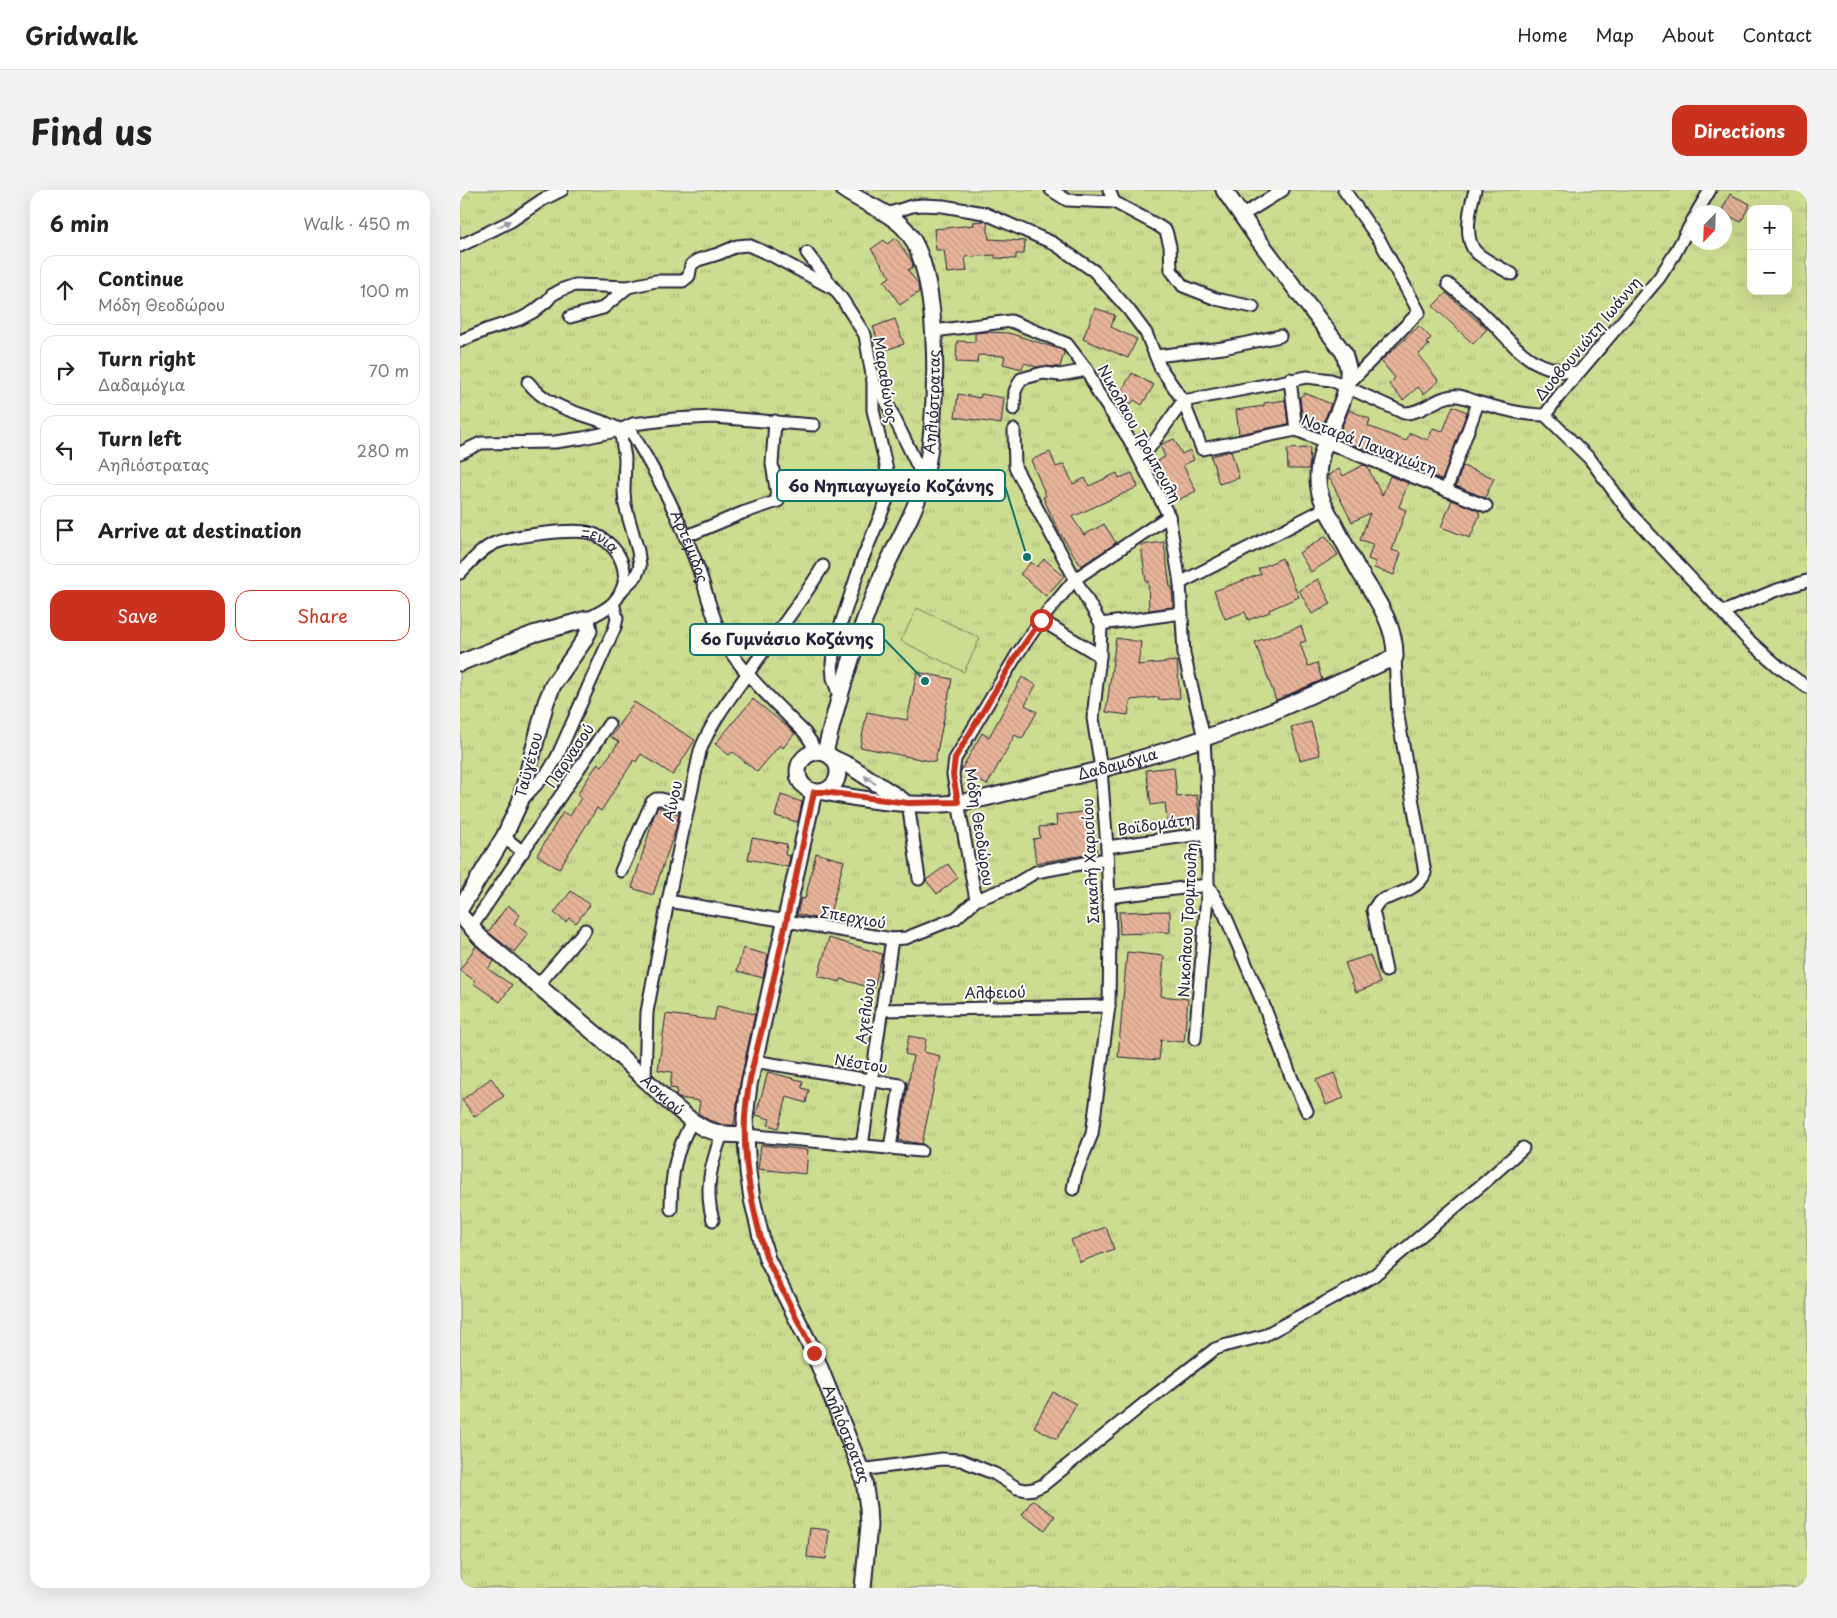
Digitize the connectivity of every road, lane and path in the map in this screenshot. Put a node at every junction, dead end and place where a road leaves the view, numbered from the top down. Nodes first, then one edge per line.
1 (562, 190) edge
2 (844, 190) edge
3 (1052, 190) edge
4 (1109, 190) edge
5 (1224, 190) edge
6 (1283, 190) edge
7 (1344, 190) edge
8 (1474, 190) edge
9 (1710, 190) edge
10 (1114, 202) junction
11 (1701, 205) edge
12 (887, 214) junction
13 (1241, 216) junction
14 (1687, 231) edge
15 (460, 246) edge
16 (807, 253) dead end
17 (1512, 274) dead end
18 (1448, 284) dead end
19 (628, 287) junction
20 (836, 291) junction
21 (1253, 307) dead end
22 (570, 317) dead end
23 (934, 330) junction
24 (1280, 336) dead end
25 (460, 341) edge
26 (1156, 356) junction
27 (1087, 370) junction
28 (1578, 373) junction
29 (1290, 379) junction
30 (873, 381) junction
31 (528, 382) dead end
32 (1346, 386) junction
33 (1183, 402) junction
34 (1478, 403) junction
35 (1014, 409) dead end
36 (1545, 414) junction
37 (775, 421) junction
38 (814, 425) dead end
39 (620, 430) junction
40 (1014, 430) dead end
41 (1296, 430) junction
42 (1326, 442) junction
43 (460, 453) edge
44 (1145, 454) dead end
45 (924, 479) junction
46 (1446, 490) junction
47 (1486, 506) dead end
48 (1326, 508) junction
49 (1169, 516) junction
50 (685, 537) junction
51 (823, 566) dead end
52 (460, 573) edge
53 (1075, 579) junction
54 (1807, 581) edge
55 (1180, 583) junction
56 (620, 591) junction
57 (613, 603) junction
58 (1723, 612) junction
59 (1182, 613) junction
60 (587, 618) junction
61 (1041, 620) junction
62 (1100, 624) junction
63 (1100, 656) junction
64 (1395, 657) junction
65 (460, 663) edge
66 (748, 673) junction
67 (1807, 687) edge
68 (839, 696) junction
69 (609, 724) dead end
70 (1204, 738) junction
71 (824, 754) junction
72 (1101, 769) junction
73 (819, 792) junction
74 (520, 802) junction
75 (958, 802) junction
76 (908, 803) junction
77 (688, 807) junction
78 (1208, 833) junction
79 (504, 836) junction
80 (1107, 847) junction
81 (523, 852) junction
82 (1108, 859) junction
83 (621, 871) dead end
84 (919, 879) dead end
85 (1208, 885) junction
86 (1108, 897) junction
87 (976, 900) junction
88 (668, 901) junction
89 (460, 909) edge
90 (460, 915) edge
91 (786, 921) junction
92 (471, 928) junction
93 (585, 930) dead end
94 (892, 939) junction
95 (1386, 971) dead end
96 (538, 985) junction
97 (1109, 1006) junction
98 (881, 1010) junction
99 (1195, 1039) dead end
100 (754, 1061) junction
101 (645, 1078) junction
102 (871, 1081) junction
103 (1307, 1111) dead end
104 (692, 1121) junction
105 (722, 1134) junction
106 (746, 1135) junction
107 (862, 1146) junction
108 (890, 1148) junction
109 (1522, 1148) dead end
110 (921, 1151) dead end
111 (1073, 1189) dead end
112 (671, 1209) dead end
113 (713, 1220) dead end
114 (861, 1470) junction
115 (863, 1588) edge

15 -> 1 street
2 - 12 street, Αηλιόστρατας
3 - 10 street
4 - 10 street
5 - 13 street
6 - 13 street
7 - 32 street
8 - 17 street
9 - 11 street
10 - 21 street
12 - 23 street, Αηλιόστρατας
12 - 26 street
13 - 32 street
14 - 28 street, Δυοβουνιώτη Ιωάννη
16 - 20 street, Μαραθώνος
18 - 28 street
19 - 20 street
19 - 22 street
19 - 25 street
20 - 30 street, Μαραθώνος
23 - 27 street, Νικολαου Τρομπουλη
23 - 45 street, Αηλιόστρατας
24 - 26 street
26 - 33 street
27 - 35 street
27 - 49 street, Νικολαου Τρομπουλη
28 - 36 street, Δυοβουνιώτη Ιωάννη
29 - 32 street, Δυοβουνιώτη Ιωάννη
29 - 33 street, Δυοβουνιώτη Ιωάννη
29 - 41 street
30 - 45 street
30 - 68 street, Μαραθώνος
31 - 39 street, Αρτέμιδος
32 - 34 street, Δυοβουνιώτη Ιωάννη
32 - 42 street
33 - 41 street, Νοταρά Παναγιώτη
33 - 44 street
34 - 36 street, Δυοβουνιώτη Ιωάννη
34 - 46 street
36 - 58 street
37 - 38 street
37 - 39 street
37 - 50 street
39 - 43 street
39 - 50 street, Αρτέμιδος
39 - 56 street
40 - 53 street, Σακαλή Χαρισίου
41 - 42 street, Νοταρά Παναγιώτη
42 - 46 street, Νοταρά Παναγιώτη
42 - 48 street
45 - 68 street, Αηλιόστρατας
46 - 47 street, Νοταρά Παναγιώτη
48 - 55 street
48 - 64 street
49 - 53 street, Μόδη Θεοδώρου
49 - 55 street, Νικολαου Τρομπουλη
50 - 66 street, Αρτέμιδος
51 - 66 street, Αίνου
52 - 56 street, Ξενία
53 - 61 street, Μόδη Θεοδώρου
53 - 62 street, Σακαλή Χαρισίου
54 - 58 street
55 - 59 street, Νικολαου Τρομπουλη
56 - 57 street, Ξενία
57 - 60 street, Ξενία
57 - 74 street
58 - 67 street
59 - 62 street
59 - 70 street, Νικολαου Τρομπουλη
60 - 65 street, Ξενία
60 - 74 street, Ταϋγέτου
61 - 63 street
61 - 75 street, Μόδη Θεοδώρου
62 - 63 street, Σακαλή Χαρισίου
63 - 72 street, Σακαλή Χαρισίου
64 - 70 street, Δαδαμόγια
64 - 95 street
66 - 71 street, Αρτέμιδος
66 - 77 street, Αίνου
68 - 71 street, Αηλιόστρατας
69 - 81 street, Παρνασού
70 - 72 street, Δαδαμόγια
70 - 78 street, Νικολαου Τρομπουλη
71 - 73 street, Αηλιόστρατας
71 - 73 street
76 -> 71 street
72 - 75 street, Δαδαμόγια
72 - 80 street, Σακαλή Χαρισίου
73 - 76 street, Δαδαμόγια
73 - 91 street, Αηλιόστρατας
74 - 79 street, Ταϋγέτου
75 - 76 street, Δαδαμόγια
75 - 87 street, Μόδη Θεοδώρου
76 - 84 street
77 - 83 street
77 - 88 street, Αίνου
78 - 80 street, Βοϊδομάτη
78 - 85 street, Νικολαου Τρομπουλη
79 - 81 street
79 - 89 street, Ταϋγέτου
80 - 82 street, Σακαλή Χαρισίου
81 - 92 street, Παρνασού
82 - 86 street, Σακαλή Χαρισίου
82 - 87 street, Σπερχιού
85 - 86 street
85 - 99 street, Νικολαου Τρομπουλη
85 - 103 street
86 - 97 street, Σακαλή Χαρισίου
87 - 94 street, Σπερχιού
88 - 91 street, Σπερχιού
88 - 101 street, Αίνου
90 - 92 street, Ασκιού
91 - 94 street, Σπερχιού
91 - 100 street, Αηλιόστρατας
92 - 96 street, Ασκιού
93 - 96 street
94 - 98 street, Αχελώου
96 - 101 street, Ασκιού
97 - 98 street, Αλφειού
97 - 111 street, Σακαλή Χαρισίου
98 - 102 street, Αχελώου
100 - 102 street, Νέστου
100 - 106 street, Αηλιόστρατας
101 - 104 street, Ασκιού
102 - 107 street, Αχελώου
102 - 108 street, Νέστου
104 - 105 street, Ασκιού
104 - 112 street
105 - 106 street, Ασκιού
105 - 113 street
106 - 107 street, Ασκιού
106 - 114 street, Αηλιόστρατας
107 - 108 street, Ασκιού
108 - 110 street, Ασκιού
109 - 114 street
114 - 115 street, Αηλιόστρατας

